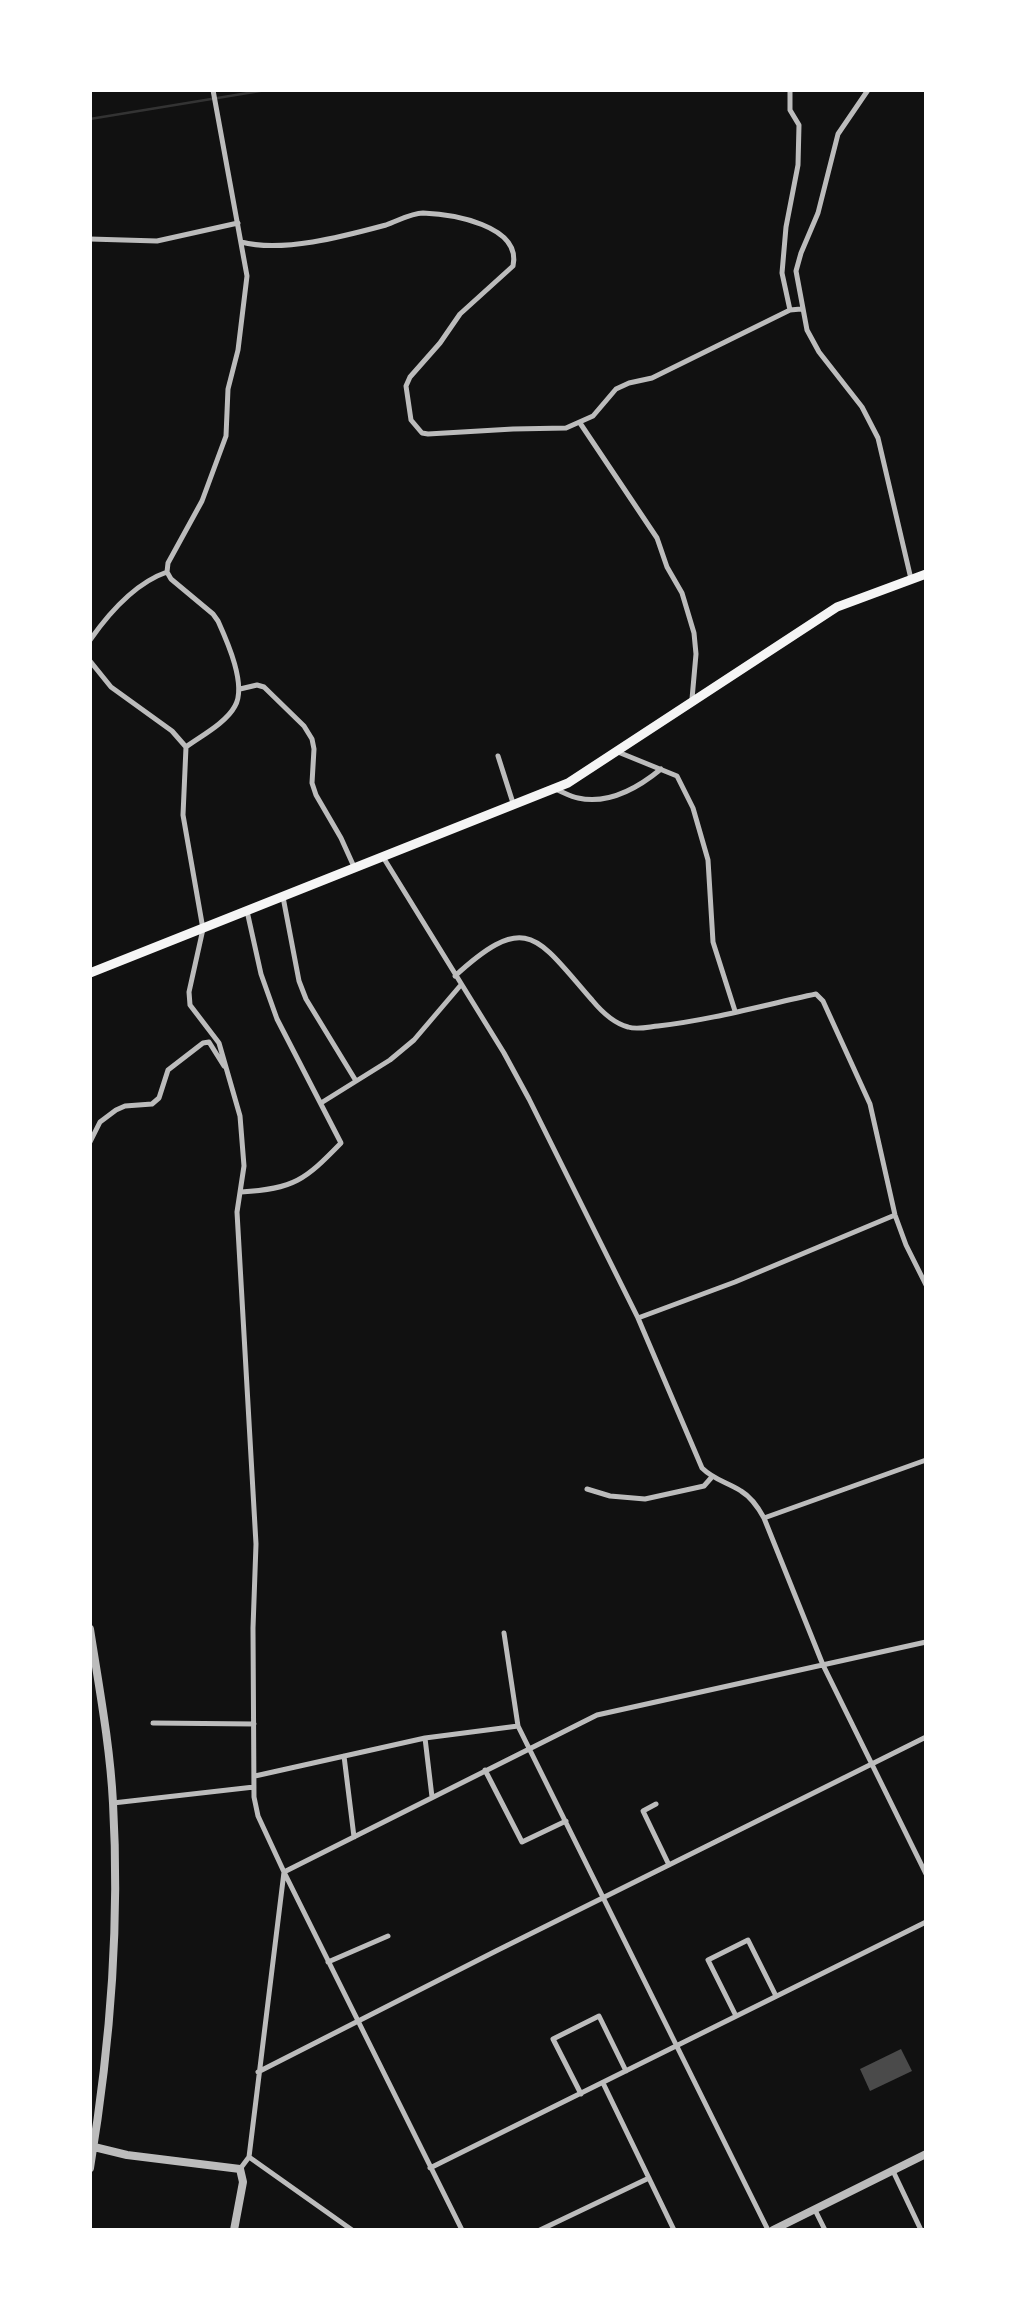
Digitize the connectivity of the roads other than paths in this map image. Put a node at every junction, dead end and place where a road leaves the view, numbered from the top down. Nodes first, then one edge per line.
1 (214, 90) edge
2 (790, 90) edge
3 (868, 90) edge
4 (238, 222) junction
5 (90, 239) edge
6 (241, 242) junction
7 (801, 309) junction
8 (790, 310) junction
9 (580, 423) junction
10 (167, 572) junction
11 (926, 574) edge
12 (910, 579) junction
13 (90, 640) edge
14 (90, 660) edge
15 (240, 689) junction
16 (692, 702) junction
17 (186, 748) junction
18 (618, 752) junction
19 (498, 756) dead end
20 (661, 769) junction
21 (556, 789) junction
22 (514, 806) junction
23 (383, 858) junction
24 (355, 869) junction
25 (284, 897) junction
26 (248, 912) junction
27 (203, 929) junction
28 (90, 974) edge
29 (455, 976) junction
30 (460, 986) junction
31 (735, 1011) junction
32 (228, 1074) junction
33 (356, 1081) junction
34 (321, 1103) junction
35 (90, 1142) edge
36 (240, 1192) junction
37 (895, 1215) junction
38 (926, 1285) edge
39 (638, 1318) junction
40 (926, 1460) edge
41 (712, 1478) junction
42 (587, 1489) dead end
43 (764, 1518) junction
44 (90, 1630) edge
45 (504, 1633) dead end
46 (926, 1642) edge
47 (822, 1664) junction
48 (153, 1723) dead end
49 (254, 1724) junction
50 (518, 1726) junction
51 (425, 1738) junction
52 (926, 1738) edge
53 (530, 1749) junction
54 (344, 1756) junction
55 (872, 1764) junction
56 (485, 1770) junction
57 (255, 1776) junction
58 (254, 1787) junction
59 (432, 1797) junction
60 (113, 1803) junction
61 (656, 1804) dead end
62 (566, 1821) junction
63 (354, 1836) junction
64 (923, 1860) edge
65 (669, 1866) junction
66 (284, 1872) junction
67 (926, 1874) edge
68 (604, 1898) junction
69 (926, 1922) edge
70 (388, 1936) dead end
71 (328, 1962) junction
72 (776, 1996) junction
73 (736, 2016) junction
74 (357, 2021) junction
75 (678, 2046) junction
76 (626, 2071) junction
77 (257, 2073) junction
78 (603, 2082) junction
79 (580, 2094) junction
80 (92, 2147) edge
81 (926, 2154) edge
82 (248, 2157) junction
83 (90, 2168) edge
84 (430, 2168) junction
85 (240, 2169) junction
86 (892, 2171) junction
87 (649, 2178) junction
88 (814, 2210) junction
89 (234, 2230) edge
90 (352, 2230) edge
91 (462, 2230) edge
92 (540, 2230) edge
93 (674, 2230) edge
94 (770, 2230) edge
95 (824, 2230) edge
96 (922, 2230) edge

1 - 4 street
2 - 8 street
3 - 7 street
4 - 5 street
4 - 6 street
6 - 9 street
6 - 10 street
7 - 8 street
7 - 12 street
8 - 9 street
9 - 16 street
10 - 13 street
10 - 15 street
11 - 12 main road
12 - 16 main road
14 - 17 street
15 - 17 street
15 - 24 street
16 - 18 main road
17 - 27 street
18 - 20 street
18 - 21 main road
19 - 22 street
20 - 21 street
20 - 31 street
21 - 22 main road
22 - 23 main road
23 - 24 main road
23 - 29 street
24 - 25 main road
25 - 26 main road
25 - 33 street
26 - 27 main road
26 - 34 street
27 - 28 main road
27 - 32 street
29 - 30 street
29 - 31 street
30 - 33 street
30 - 39 street
31 - 37 street
32 - 35 street
32 - 36 street
33 - 34 street
34 - 36 street
36 - 49 street
37 - 38 street
37 - 39 street
39 - 41 street
40 - 43 street
41 - 42 street
41 - 43 street
43 - 47 street
44 - 60 street
45 - 50 street
46 - 47 street
47 - 53 street
47 - 55 street
48 - 49 street
49 - 57 street
50 - 51 street
50 - 53 street
51 - 54 street
51 - 59 street
52 - 55 street
53 - 56 street
53 - 62 street
54 - 57 street
54 - 63 street
55 - 64 street
55 - 65 street
56 - 59 street
56 - 62 street
57 - 58 street
58 - 60 street
58 - 66 street
59 - 63 street
60 - 80 street
61 - 65 street
62 - 68 street
63 - 66 street
64 - 67 street
65 - 68 street
66 - 71 street
66 - 77 street
68 - 74 street
68 - 75 street
69 - 72 street
70 - 71 street
71 - 74 street
72 - 73 street
72 - 73 street
73 - 75 street
74 - 77 street
74 - 84 street
75 - 76 street
75 - 94 street
76 - 78 street
76 - 79 street
77 - 82 street
78 - 79 street
78 - 87 street
79 - 84 street
80 - 83 street
80 - 85 street
81 - 86 street
82 - 85 street
82 - 90 street
84 - 91 street
85 - 89 street
86 - 88 street
86 - 96 street
87 - 92 street
87 - 93 street
88 - 94 street
88 - 95 street

